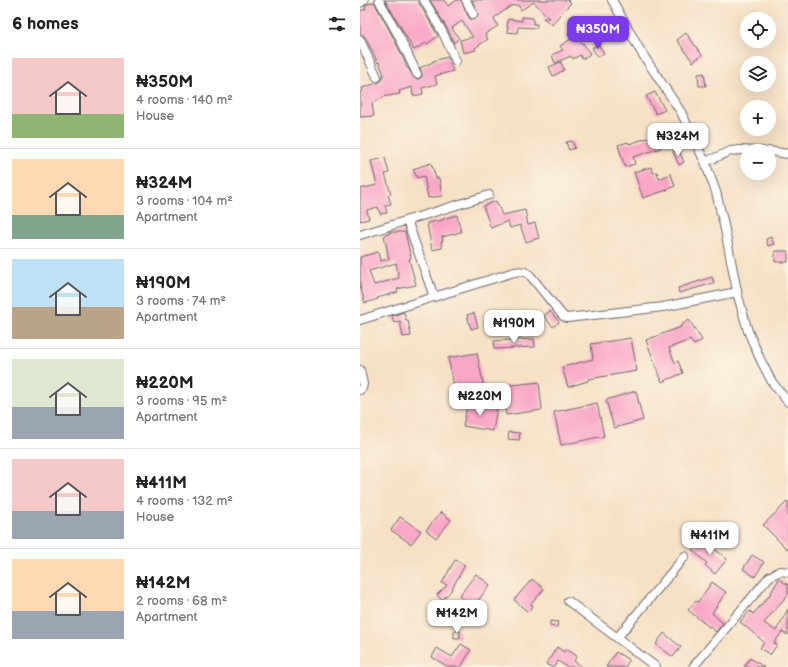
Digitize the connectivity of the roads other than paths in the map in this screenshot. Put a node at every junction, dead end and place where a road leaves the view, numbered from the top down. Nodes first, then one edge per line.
1 (364, 0) edge
2 (379, 0) edge
3 (424, 0) edge
4 (466, 0) edge
5 (612, 0) edge
6 (360, 2) edge
7 (473, 14) dead end
8 (360, 40) edge
9 (456, 61) dead end
10 (417, 74) dead end
11 (377, 77) dead end
12 (740, 150) edge
13 (776, 152) edge
14 (788, 154) edge
15 (705, 162) junction
16 (489, 195) dead end
17 (407, 220) junction
18 (360, 234) edge
19 (737, 292) junction
20 (434, 297) junction
21 (360, 320) edge
22 (360, 370) edge
23 (360, 390) edge
24 (788, 402) edge
25 (685, 556) dead end
26 (788, 572) edge
27 (568, 601) dead end
28 (617, 638) junction
29 (656, 667) edge
30 (694, 667) edge

1 - 6 street
2 - 10 street
3 - 9 street
4 - 7 street
5 - 15 street
8 - 11 street
12 - 15 street
13 - 14 street
15 - 19 street
16 - 17 street
17 - 18 street
17 - 20 street
19 - 20 street
19 - 24 street
20 - 21 street
22 - 23 street
25 - 28 street
26 - 30 street
27 - 28 street
28 - 29 street

